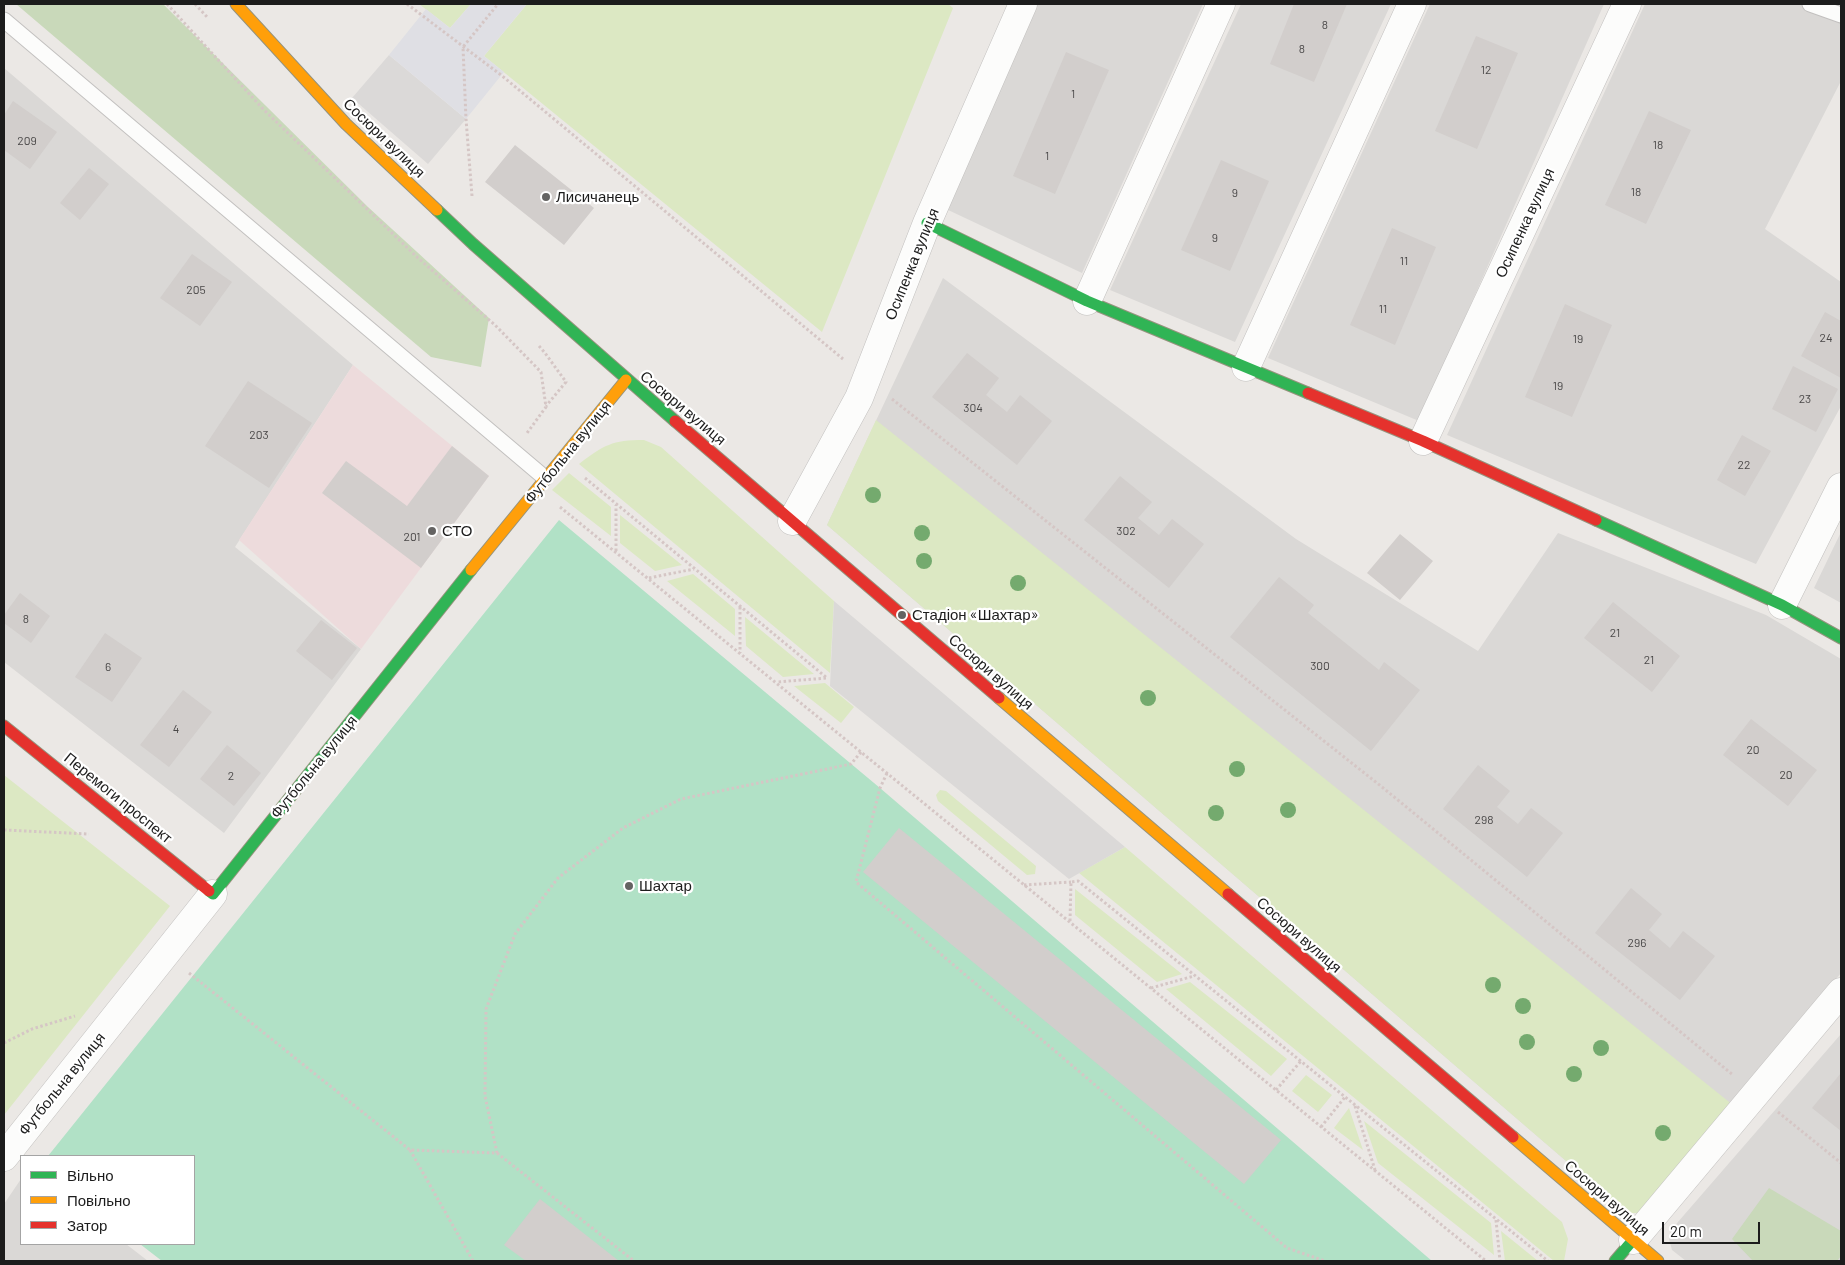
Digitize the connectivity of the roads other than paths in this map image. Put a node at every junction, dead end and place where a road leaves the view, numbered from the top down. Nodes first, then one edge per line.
1 (236, 4) edge
2 (1024, 4) edge
3 (1221, 4) edge
4 (1412, 4) edge
5 (1626, 4) edge
6 (1810, 4) edge
7 (1841, 15) edge
8 (4, 20) edge
9 (927, 223) junction
10 (1087, 301) junction
11 (1246, 367) junction
12 (626, 380) junction
13 (1423, 441) junction
14 (541, 483) junction
15 (1841, 487) edge
16 (792, 521) junction
17 (1782, 605) junction
18 (1841, 638) edge
19 (4, 726) edge
20 (213, 894) junction
21 (1841, 992) edge
22 (4, 1157) edge
23 (1633, 1240) junction
24 (1615, 1261) edge
25 (1658, 1261) edge

1 - 12 main road, Сосюри вулиця
2 - 9 street, Осипенка вулиця
3 - 10 street
4 - 11 street
5 - 13 street, Осипенка вулиця
6 - 7 lane
8 - 14 lane
9 - 10 main road
9 - 16 street, Осипенка вулиця
10 - 11 main road
11 - 13 main road
12 - 14 main road, Футбольна вулиця
12 - 16 main road, Сосюри вулиця
13 - 17 main road
14 - 20 main road, Футбольна вулиця
15 - 17 street
16 - 23 main road, Сосюри вулиця
17 - 18 main road
19 - 20 main road, Перемоги проспект
20 - 22 street, Футбольна вулиця
21 - 23 street
23 - 24 main road
23 - 25 main road, Сосюри вулиця

